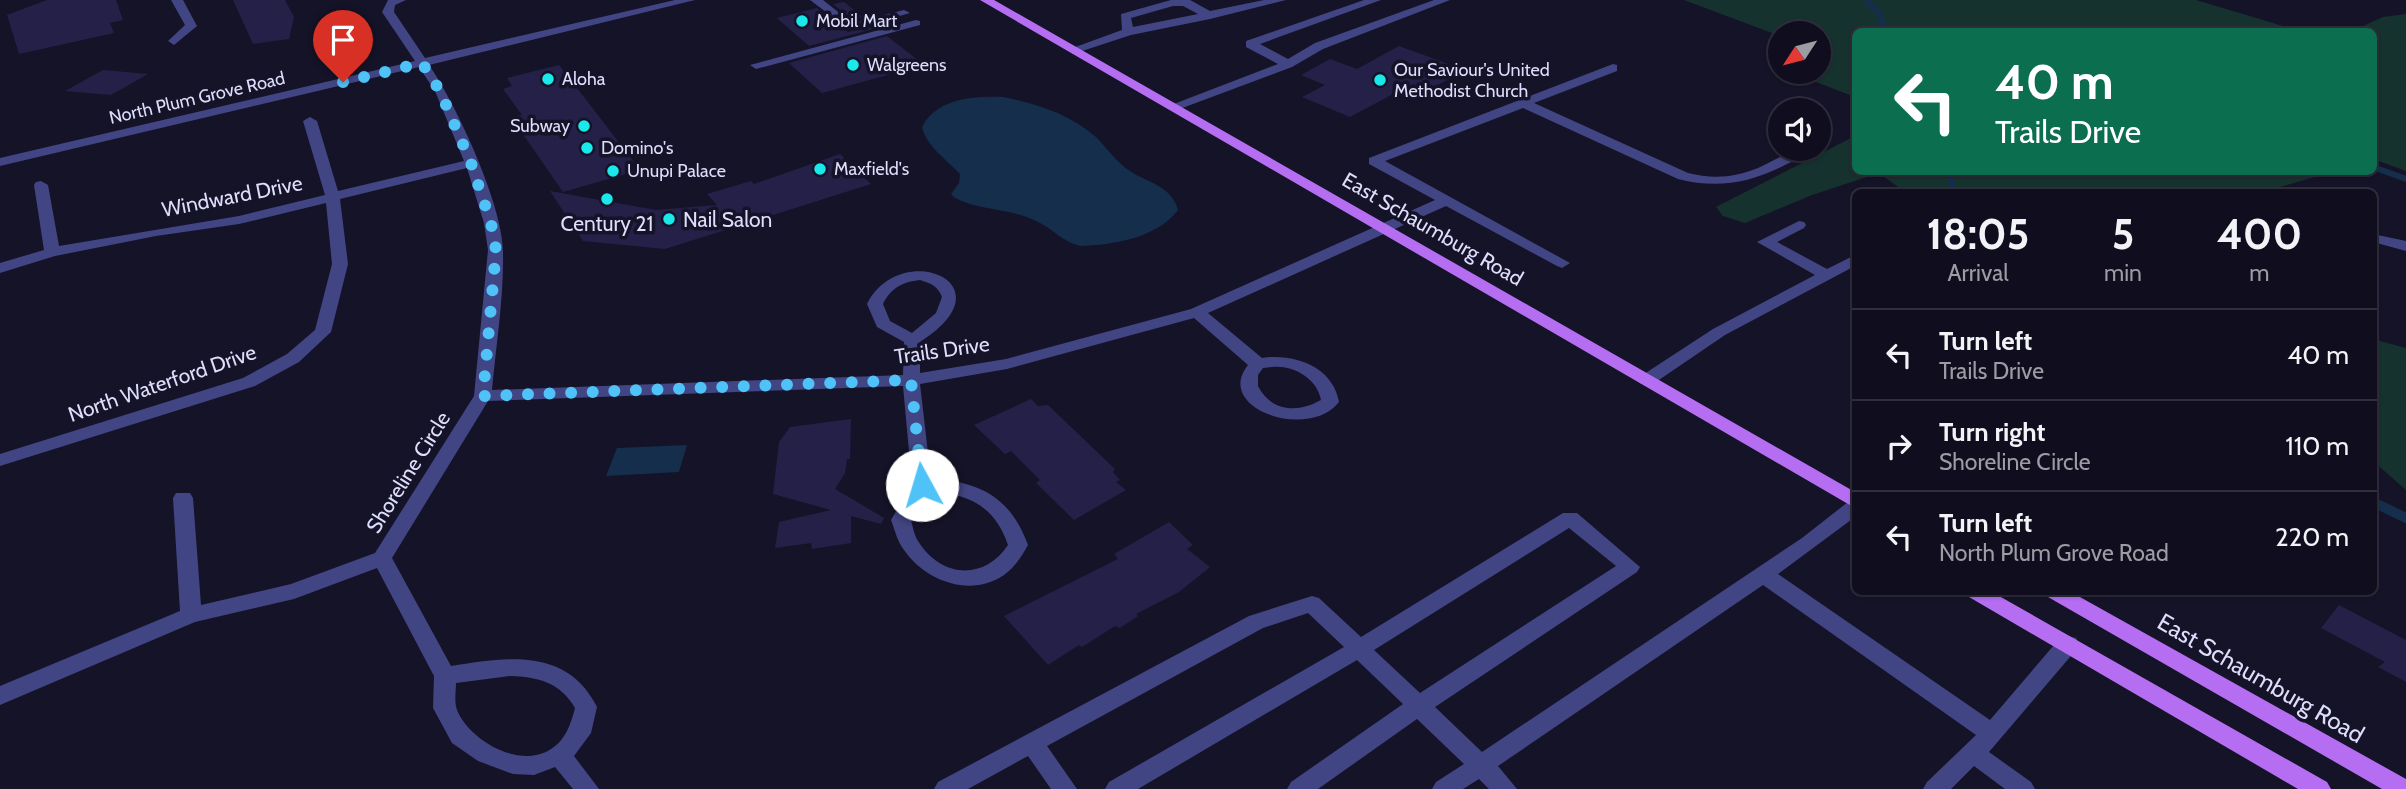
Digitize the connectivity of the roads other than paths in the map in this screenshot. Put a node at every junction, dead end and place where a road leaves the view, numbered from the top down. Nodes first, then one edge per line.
1 (177, 0) edge
2 (400, 0) edge
3 (689, 0) edge
4 (816, 0) edge
5 (986, 0) edge
6 (1280, 0) edge
7 (1335, 0) edge
8 (1375, 0) edge
9 (1444, 0) edge
10 (1352, 8) junction
11 (904, 13) dead end
12 (1210, 16) junction
13 (1384, 22) junction
14 (916, 23) dead end
15 (1128, 32) junction
16 (173, 41) dead end
17 (1073, 50) junction
18 (422, 63) junction
19 (1288, 64) junction
20 (755, 65) dead end
21 (1613, 68) dead end
22 (1523, 103) junction
23 (1172, 107) junction
24 (310, 121) dead end
25 (1782, 161) edge
26 (0, 162) edge
27 (471, 163) junction
28 (41, 186) dead end
29 (333, 198) junction
30 (1444, 201) junction
31 (1799, 225) dead end
32 (1384, 229) junction
33 (2377, 239) edge
34 (2406, 246) edge
35 (52, 252) junction
36 (1852, 262) edge
37 (1562, 263) dead end
38 (0, 268) edge
39 (1826, 275) junction
40 (1196, 312) junction
41 (912, 340) junction
42 (1258, 364) dead end
43 (911, 380) junction
44 (1647, 380) junction
45 (483, 396) junction
46 (0, 458) edge
47 (922, 485) junction
48 (183, 498) dead end
49 (1852, 498) edge
50 (1852, 509) edge
51 (382, 558) junction
52 (1762, 574) junction
53 (1981, 595) edge
54 (2060, 595) edge
55 (191, 615) junction
56 (2068, 645) junction
57 (1359, 649) junction
58 (445, 676) junction
59 (0, 696) edge
60 (1419, 706) junction
61 (1992, 734) junction
62 (1032, 743) junction
63 (1973, 753) junction
64 (559, 755) junction
65 (1481, 765) junction
66 (587, 789) edge
67 (946, 789) edge
68 (1065, 789) edge
69 (1117, 789) edge
70 (1299, 789) edge
71 (1444, 789) edge
72 (1505, 789) edge
73 (1935, 789) edge
74 (2023, 789) edge
75 (2319, 789) edge
76 (2403, 789) edge

1 - 16 street
2 - 18 street, Shoreline Circle
3 - 18 street, North Plum Grove Road
4 - 11 street
5 - 17 main road, East Schaumburg Road
6 - 12 street
7 - 10 street
8 - 10 street
9 - 13 street
10 - 13 street
10 - 19 street
12 - 15 street
12 - 15 street
13 - 19 street
14 - 20 street
15 - 17 street
17 - 23 main road, East Schaumburg Road
18 - 26 street, North Plum Grove Road
18 - 27 street, Shoreline Circle
19 - 23 street
21 - 22 street
22 - 25 street
22 - 30 street
23 - 32 main road, East Schaumburg Road
24 - 29 street, North Waterford Drive
27 - 29 street, Windward Drive
27 - 45 street, Shoreline Circle
28 - 35 street
29 - 35 street, Windward Drive
29 - 46 street, North Waterford Drive
30 - 32 street, Trails Drive
30 - 37 street
31 - 39 street
32 - 40 street, Trails Drive
32 - 44 main road, East Schaumburg Road
33 - 34 street
35 - 38 street, Windward Drive
36 - 39 street
39 - 44 street
40 - 42 street
40 - 43 street, Trails Drive
41 - 41 street
41 - 43 street
43 - 45 street, Trails Drive
43 - 47 street
44 - 49 main road, East Schaumburg Road
45 - 51 street, Shoreline Circle
47 - 47 street
48 - 55 street
50 - 52 street
51 - 55 street, Shoreline Circle
51 - 58 street
52 - 61 street
52 - 65 street
53 - 56 main road
54 - 76 main road, East Schaumburg Road
55 - 59 street, Shoreline Circle
56 - 61 street
56 - 75 main road
57 - 60 street
57 - 60 street
57 - 62 street
57 - 69 street
58 - 64 street
58 - 64 street
60 - 65 street
60 - 70 street
61 - 63 street
62 - 67 street
62 - 68 street
63 - 73 street
63 - 74 street
64 - 66 street
65 - 71 street
65 - 72 street

